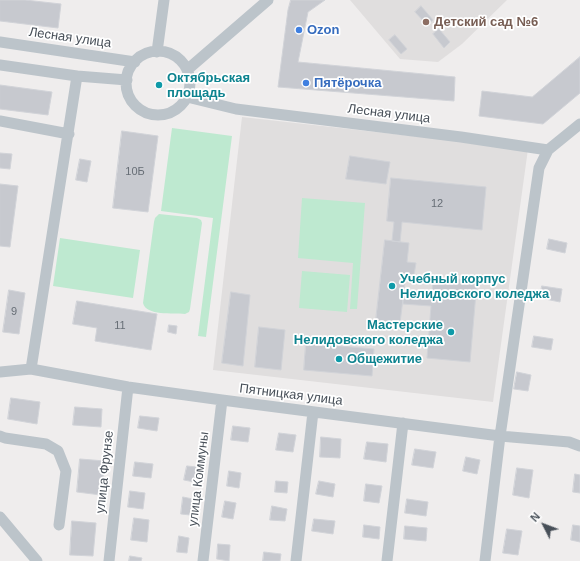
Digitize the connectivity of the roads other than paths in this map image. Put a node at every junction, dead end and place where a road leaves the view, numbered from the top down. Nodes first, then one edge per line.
1 (164, 0) edge
2 (268, 0) edge
3 (0, 42) edge
4 (157, 52) junction
5 (135, 62) junction
6 (0, 65) edge
7 (187, 70) junction
8 (78, 76) junction
9 (126, 80) junction
10 (187, 97) junction
11 (0, 121) edge
12 (580, 124) edge
13 (69, 134) junction
14 (548, 150) junction
15 (31, 369) junction
16 (0, 372) edge
17 (128, 387) junction
18 (222, 400) junction
19 (313, 412) junction
20 (403, 423) junction
21 (0, 436) edge
22 (500, 436) junction
23 (580, 446) edge
24 (0, 517) edge
25 (59, 525) dead end
26 (37, 561) edge
27 (109, 561) edge
28 (203, 561) edge
29 (296, 561) edge
30 (387, 561) edge
31 (485, 561) edge

1 - 4 street
2 - 7 street
3 - 5 street, Лесная улица
4 - 5 street
4 - 7 street
5 - 9 street
6 - 8 street
7 - 10 street
8 - 9 street
8 - 13 street
9 - 10 street
10 - 14 street, Лесная улица
11 - 13 street
12 - 14 street
13 - 15 street
14 - 22 street
15 - 16 street, Пятницкая улица
15 - 17 street, Пятницкая улица
17 - 18 street, Пятницкая улица
17 - 27 street, улица Фрунзе
18 - 19 street, Пятницкая улица
18 - 28 street, улица Коммуны
19 - 20 street, Пятницкая улица
19 - 29 street
20 - 22 street, Пятницкая улица
20 - 30 street
21 - 25 street
22 - 23 street, Пятницкая улица
22 - 31 street
24 - 26 street

